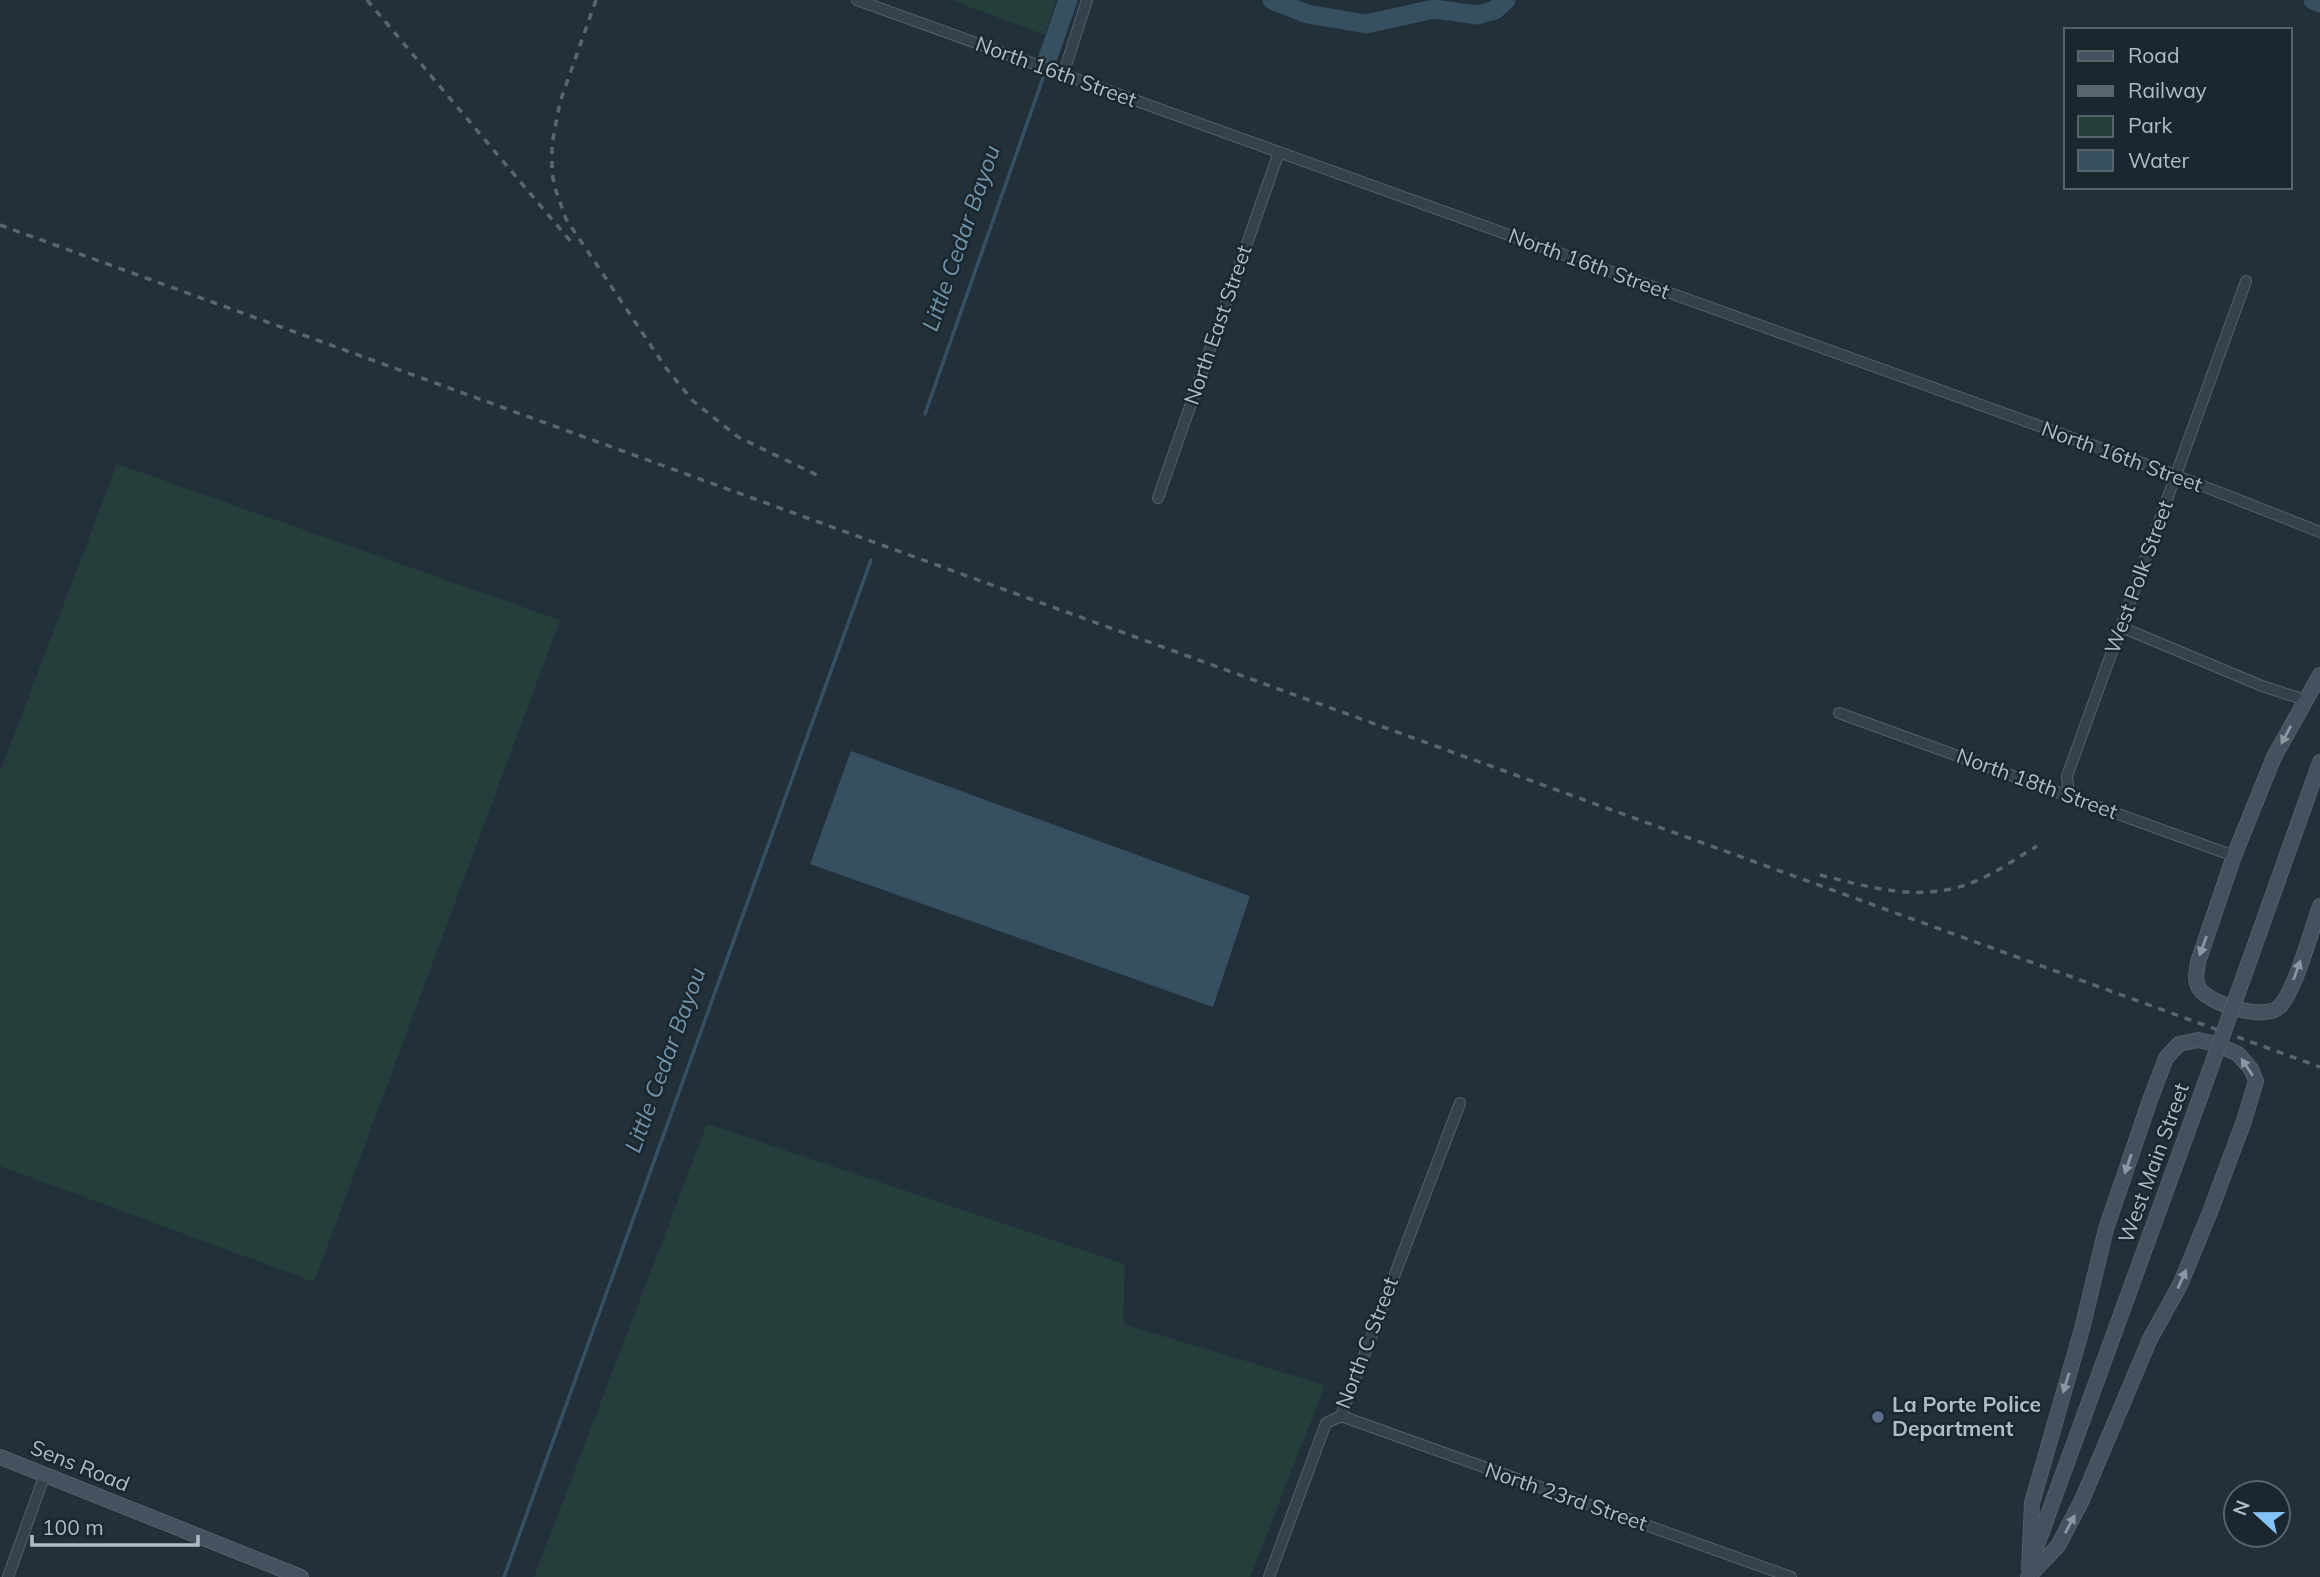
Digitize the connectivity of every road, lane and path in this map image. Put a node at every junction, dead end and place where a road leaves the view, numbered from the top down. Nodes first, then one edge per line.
1 (857, 0) edge
2 (1087, 0) edge
3 (1063, 75) junction
4 (1279, 152) junction
5 (2246, 281) dead end
6 (2175, 475) junction
7 (1158, 498) dead end
8 (2320, 532) edge
9 (2121, 627) junction
10 (2320, 675) edge
11 (2305, 700) junction
12 (1839, 713) dead end
13 (2320, 762) edge
14 (2069, 794) junction
15 (2234, 856) junction
16 (2320, 906) edge
17 (1460, 1102) dead end
18 (1341, 1416) junction
19 (0, 1457) edge
20 (45, 1474) junction
21 (2027, 1574) edge
22 (8, 1577) edge
23 (301, 1577) edge
24 (1269, 1577) edge
25 (1791, 1577) edge

1 - 3 street, North 16th Street
2 - 3 street
3 - 4 street, North 16th Street
4 - 6 street, North 16th Street
4 - 7 street, North East Street
5 - 6 street, West Polk Street
6 - 8 street, North 16th Street
6 - 9 street, West Polk Street
9 - 11 street
9 - 14 street, West Polk Street
10 - 11 main road
11 -> 15 main road
12 - 14 street, North 18th Street
13 - 21 main road, West Main Street, bridge
14 - 15 street, North 18th Street
15 -> 16 main road
17 - 18 street, North C Street
18 - 24 street, North C Street
18 - 25 street, North 23rd Street
19 - 20 main road, Sens Road
20 - 22 street
20 - 23 main road, Sens Road
21 -> 21 main road

